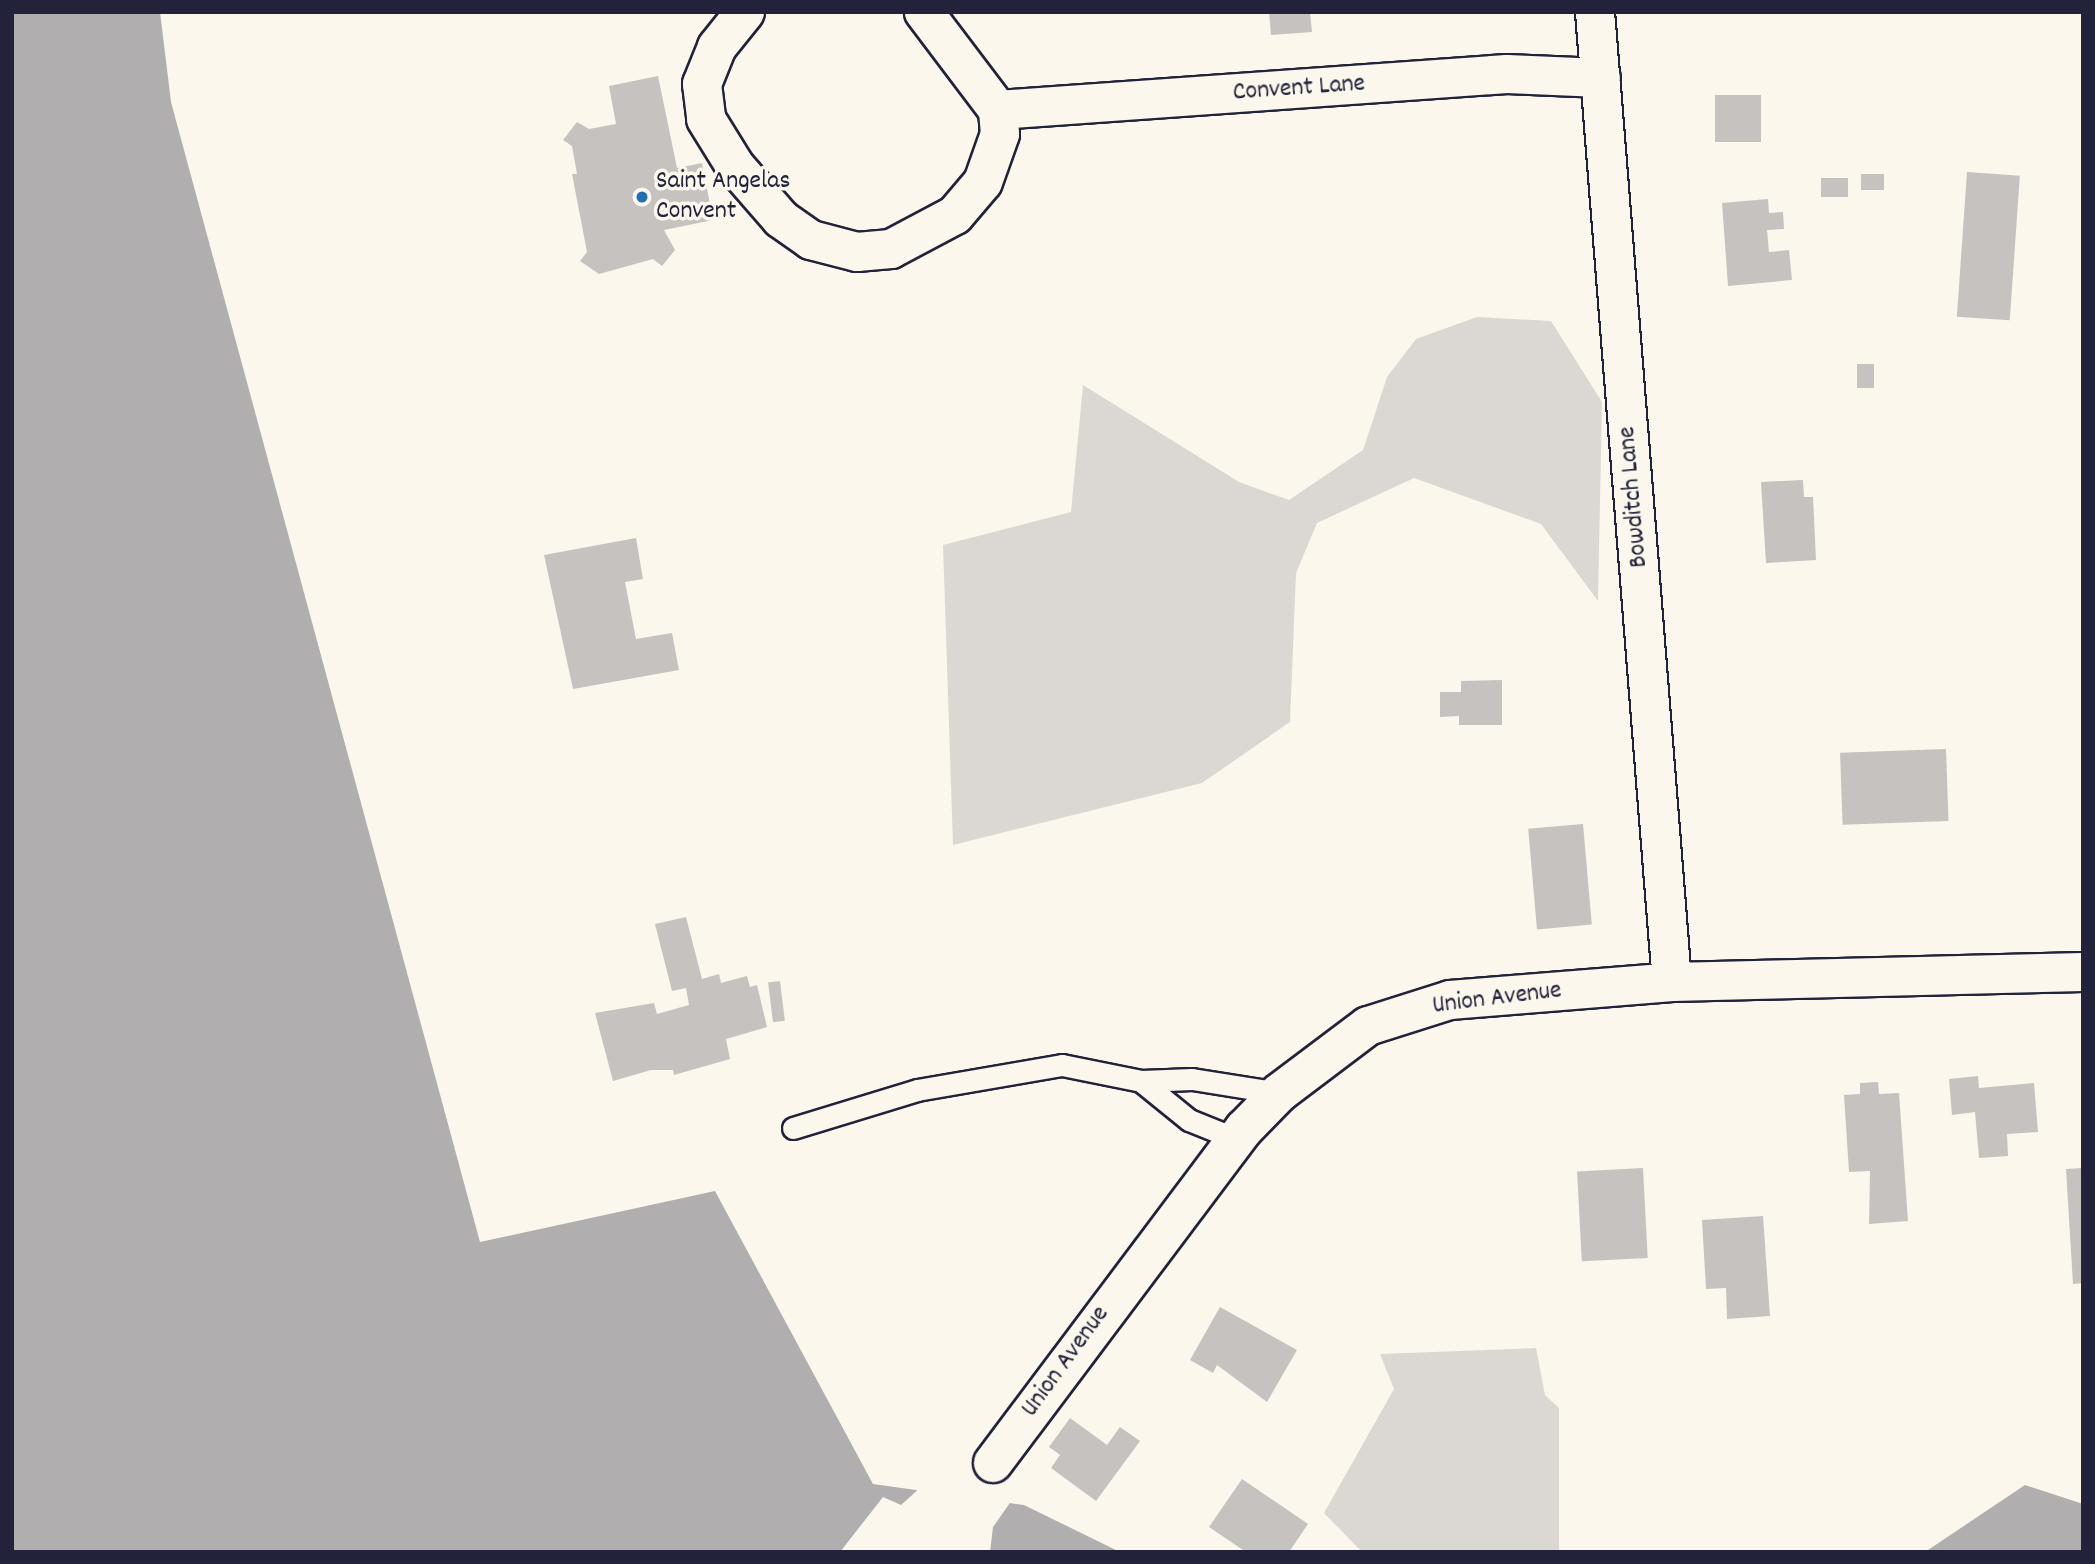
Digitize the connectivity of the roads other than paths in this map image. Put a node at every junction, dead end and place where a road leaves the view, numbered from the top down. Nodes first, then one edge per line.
1 (745, 12) edge
2 (924, 12) edge
3 (1595, 12) edge
4 (1601, 78) junction
5 (998, 110) junction
6 (2083, 972) edge
7 (1672, 982) junction
8 (1140, 1081) junction
9 (1279, 1093) junction
10 (793, 1128) dead end
11 (1236, 1139) junction
12 (993, 1463) dead end

1 - 5 street
2 - 5 street
3 - 4 street, Bowditch Lane
4 - 5 street, Convent Lane
4 - 7 street, Bowditch Lane
6 - 7 street, Union Avenue
7 - 9 street, Union Avenue
8 - 9 lane
8 - 10 lane
8 - 11 lane
9 - 11 street, Union Avenue
11 - 12 street, Union Avenue

